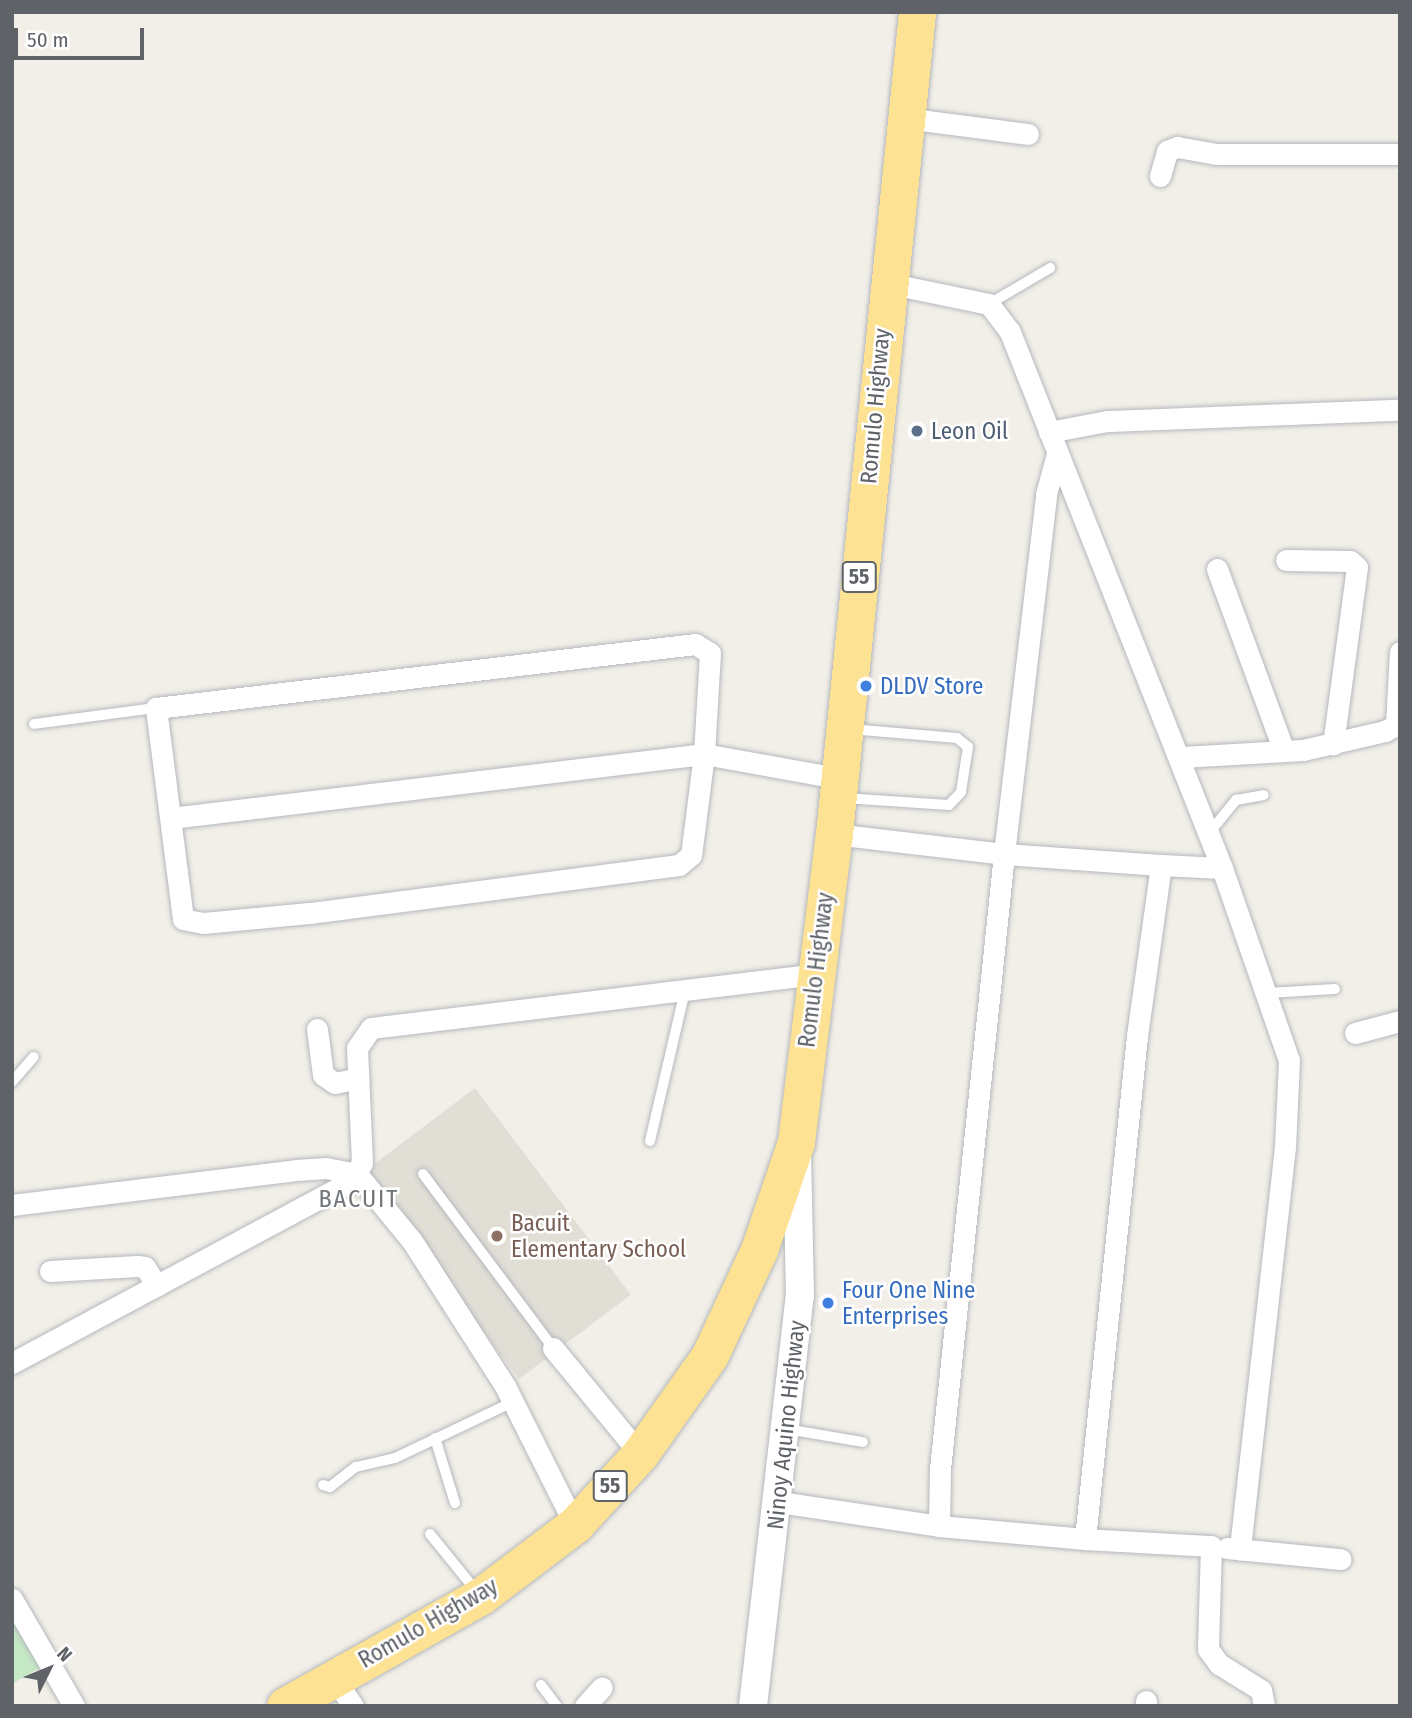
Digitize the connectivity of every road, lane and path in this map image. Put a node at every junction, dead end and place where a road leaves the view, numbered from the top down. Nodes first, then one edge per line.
1 (917, 12) edge
2 (905, 118) junction
3 (1028, 134) dead end
4 (1400, 154) edge
5 (1160, 176) dead end
6 (1050, 268) dead end
7 (887, 283) junction
8 (989, 304) junction
9 (1400, 410) edge
10 (1049, 432) junction
11 (1056, 454) junction
12 (1286, 560) dead end
13 (1217, 569) dead end
14 (1400, 652) edge
15 (156, 708) junction
16 (34, 724) dead end
17 (1398, 725) edge
18 (843, 729) junction
19 (1333, 744) junction
20 (1284, 751) junction
21 (704, 754) junction
22 (1182, 757) junction
23 (838, 788) junction
24 (1264, 794) dead end
25 (170, 818) junction
26 (1209, 833) junction
27 (834, 834) junction
28 (1004, 854) junction
29 (1161, 865) junction
30 (1222, 868) junction
31 (814, 974) junction
32 (1335, 989) dead end
33 (685, 991) junction
34 (1268, 993) junction
35 (1400, 1021) edge
36 (317, 1029) dead end
37 (1355, 1033) dead end
38 (34, 1057) dead end
39 (358, 1078) junction
40 (12, 1082) edge
41 (650, 1140) dead end
42 (796, 1142) junction
43 (357, 1174) junction
44 (423, 1174) dead end
45 (12, 1205) edge
46 (50, 1271) dead end
47 (157, 1286) junction
48 (553, 1348) joint
49 (12, 1363) edge
50 (513, 1402) junction
51 (786, 1429) junction
52 (435, 1438) junction
53 (863, 1442) dead end
54 (640, 1454) junction
55 (323, 1485) dead end
56 (779, 1502) junction
57 (454, 1503) dead end
58 (575, 1525) junction
59 (939, 1526) junction
60 (429, 1534) dead end
61 (1085, 1539) junction
62 (1211, 1546) junction
63 (1240, 1549) junction
64 (1340, 1559) dead end
65 (481, 1596) junction
66 (12, 1599) edge
67 (541, 1685) dead end
68 (602, 1687) dead end
69 (343, 1692) edge
70 (74, 1706) edge
71 (285, 1706) edge
72 (556, 1706) edge
73 (585, 1706) edge
74 (753, 1706) edge
75 (1264, 1706) edge

1 - 2 highway, Romulo Highway / 55
2 - 3 street
2 - 7 highway, Romulo Highway / 55
4 - 5 street
6 - 8 lane
7 - 8 street
7 - 18 highway, Romulo Highway / 55
8 - 10 street
9 - 10 street
10 - 11 street
11 - 22 street
11 - 28 street
12 - 19 street
13 - 20 street
14 - 17 street
15 - 16 lane
15 - 21 street
15 - 25 street
17 - 19 street
18 - 23 highway, Romulo Highway / 55
18 - 23 lane
19 - 20 street
20 - 22 street
21 - 23 street
21 - 25 street
21 - 25 street
22 - 26 street
23 - 27 highway, Romulo Highway / 55
24 - 26 lane
26 - 30 street
27 - 28 street
27 - 31 highway, Romulo Highway / 55
28 - 29 street
28 - 59 street
29 - 30 street
29 - 61 street
30 - 34 street
31 - 33 street
31 - 42 highway, Romulo Highway / 55
32 - 34 lane
33 - 39 street
33 - 41 lane
34 - 63 street
35 - 37 street
36 - 39 street
38 - 40 lane
39 - 43 street
42 - 51 main road, Ninoy Aquino Highway
42 - 54 highway, Romulo Highway / 55
43 - 45 street
43 - 47 street
43 - 50 street
44 - 48 lane
46 - 47 street
47 - 49 street
48 - 54 street
50 - 52 lane
50 - 58 street
51 - 53 lane
51 - 56 main road, Ninoy Aquino Highway
52 - 55 lane
52 - 57 lane
54 - 58 highway, Romulo Highway / 55
56 - 59 street
56 - 74 main road, Ninoy Aquino Highway
58 - 65 highway, Romulo Highway / 55
59 - 61 street
60 - 65 lane
61 - 62 street
62 - 63 street
62 - 75 street
63 - 64 street
65 - 69 highway, Romulo Highway / 55
66 - 70 street
67 - 72 lane
68 - 73 street
69 - 71 highway, Romulo Highway / 55

